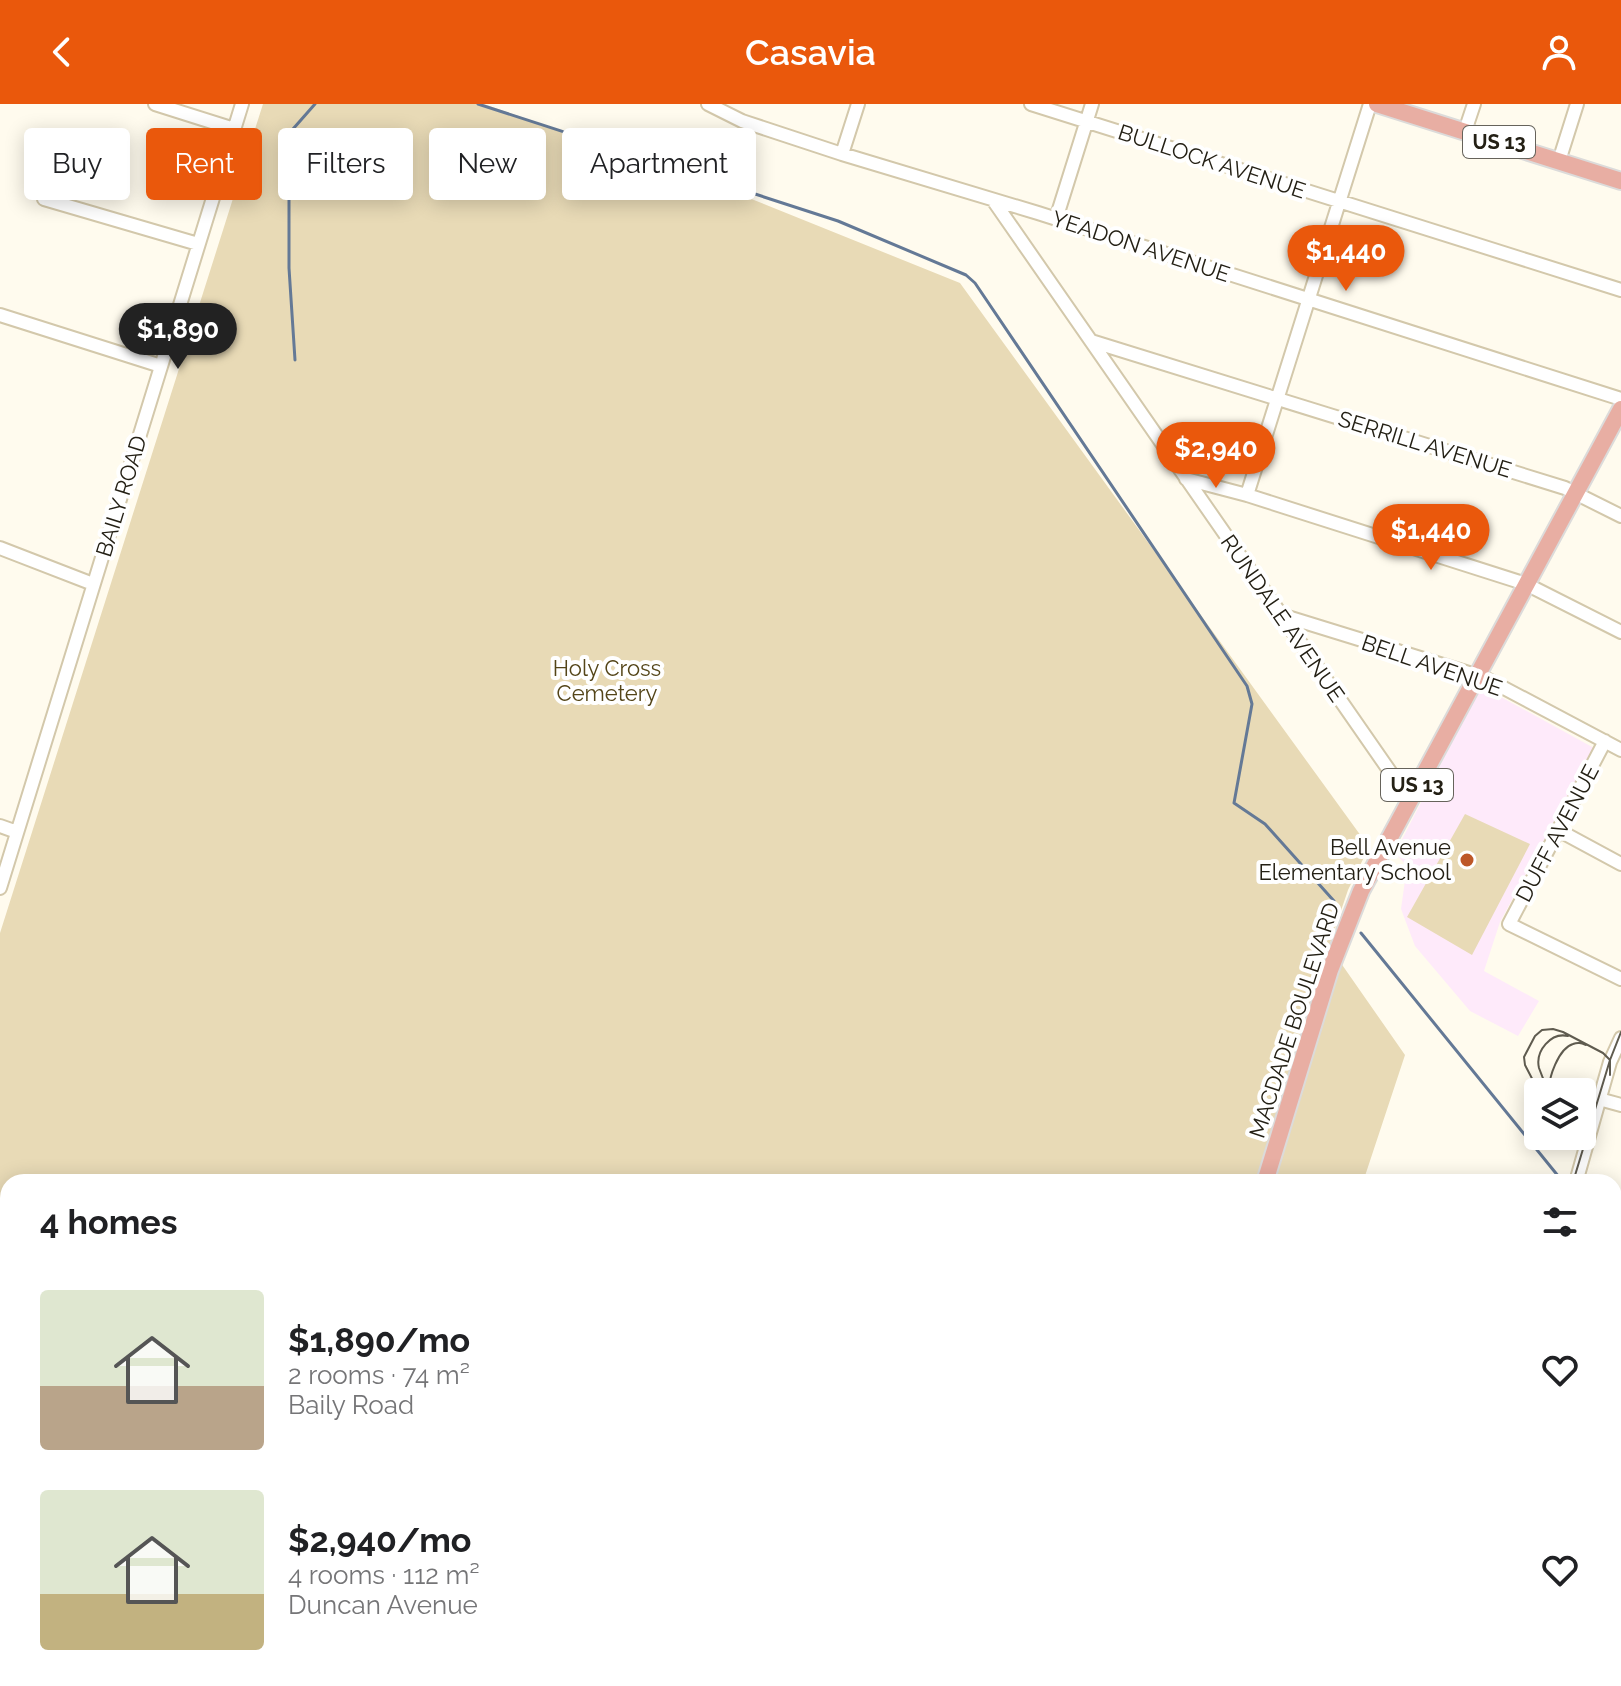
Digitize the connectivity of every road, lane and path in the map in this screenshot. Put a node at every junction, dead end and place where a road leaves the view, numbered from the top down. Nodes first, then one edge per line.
1 (155, 104) edge
2 (242, 104) edge
3 (858, 104) edge
4 (1031, 104) edge
5 (1092, 104) edge
6 (1370, 104) edge
7 (1377, 104) edge
8 (1474, 104) edge
9 (1577, 104) edge
10 (712, 105) edge
11 (1087, 121) junction
12 (231, 128) edge
13 (234, 128) edge
14 (1465, 131) junction
15 (842, 154) junction
16 (1559, 161) junction
17 (1621, 181) edge
18 (47, 200) edge
19 (212, 200) edge
20 (993, 200) junction
21 (1339, 201) junction
22 (1038, 213) junction
23 (1056, 219) junction
24 (1019, 237) junction
25 (198, 244) junction
26 (1621, 290) edge
27 (1308, 300) junction
28 (0, 315) edge
29 (1091, 341) junction
30 (1132, 353) junction
31 (161, 366) junction
32 (1118, 380) junction
33 (1278, 397) junction
34 (1621, 399) edge
35 (1621, 409) edge
36 (1186, 479) junction
37 (1576, 493) junction
38 (1247, 495) junction
39 (1621, 516) edge
40 (0, 548) edge
41 (93, 584) junction
42 (1526, 584) junction
43 (1281, 615) junction
44 (1621, 632) edge
45 (1477, 675) junction
46 (1605, 741) junction
47 (1621, 750) edge
48 (1409, 799) junction
49 (0, 826) edge
50 (1558, 830) junction
51 (17, 832) junction
52 (1621, 864) edge
53 (0, 888) edge
54 (1621, 979) edge
55 (1621, 1038) edge
56 (1599, 1099) junction
57 (1621, 1105) edge
58 (1268, 1174) edge
59 (1578, 1174) edge

1 - 12 street
2 - 13 street, BAILY ROAD
3 - 15 street
4 - 11 street, BULLOCK AVENUE
5 - 11 street
6 - 21 street
7 - 14 main road, US 13
8 - 14 street
9 - 16 street
10 - 15 street, YEADON AVENUE
11 - 21 street, BULLOCK AVENUE
11 - 23 street
14 - 16 main road, US 13
15 - 20 street, YEADON AVENUE
16 - 17 main road, US 13
18 - 25 street
19 - 25 street, BAILY ROAD
20 - 22 street, YEADON AVENUE
20 - 24 street, RUNDALE AVENUE
21 - 26 street, BULLOCK AVENUE
21 - 27 street
22 - 23 street, YEADON AVENUE
22 - 24 street
23 - 27 street, YEADON AVENUE
24 - 29 street, RUNDALE AVENUE
25 - 31 street, BAILY ROAD
27 - 33 street
27 - 34 street, YEADON AVENUE
28 - 31 street
29 - 30 street, SERRILL AVENUE
29 - 32 street, RUNDALE AVENUE
30 - 32 street
30 - 33 street, SERRILL AVENUE
31 - 41 street, BAILY ROAD
32 - 36 street, RUNDALE AVENUE
33 - 37 street, SERRILL AVENUE
33 - 38 street
35 - 37 main road, MACDADE BOULEVARD / US 13
36 - 38 street
36 - 43 street, RUNDALE AVENUE
37 - 39 street, SERRILL AVENUE
37 - 42 main road, MACDADE BOULEVARD / US 13
38 - 42 street
40 - 41 street
41 - 51 street, BAILY ROAD
42 - 44 street
42 - 45 main road, MACDADE BOULEVARD / US 13
43 - 45 street, BELL AVENUE
43 - 48 street, RUNDALE AVENUE
45 - 46 street, BELL AVENUE
45 - 48 main road, MACDADE BOULEVARD / US 13
46 - 47 street, BELL AVENUE
46 - 50 street, DUFF AVENUE
48 - 58 main road, MACDADE BOULEVARD / US 13
49 - 51 street
50 - 52 street
50 - 54 street, DUFF AVENUE
51 - 53 street, BAILY ROAD
55 - 56 street
56 - 57 street
56 - 59 street

